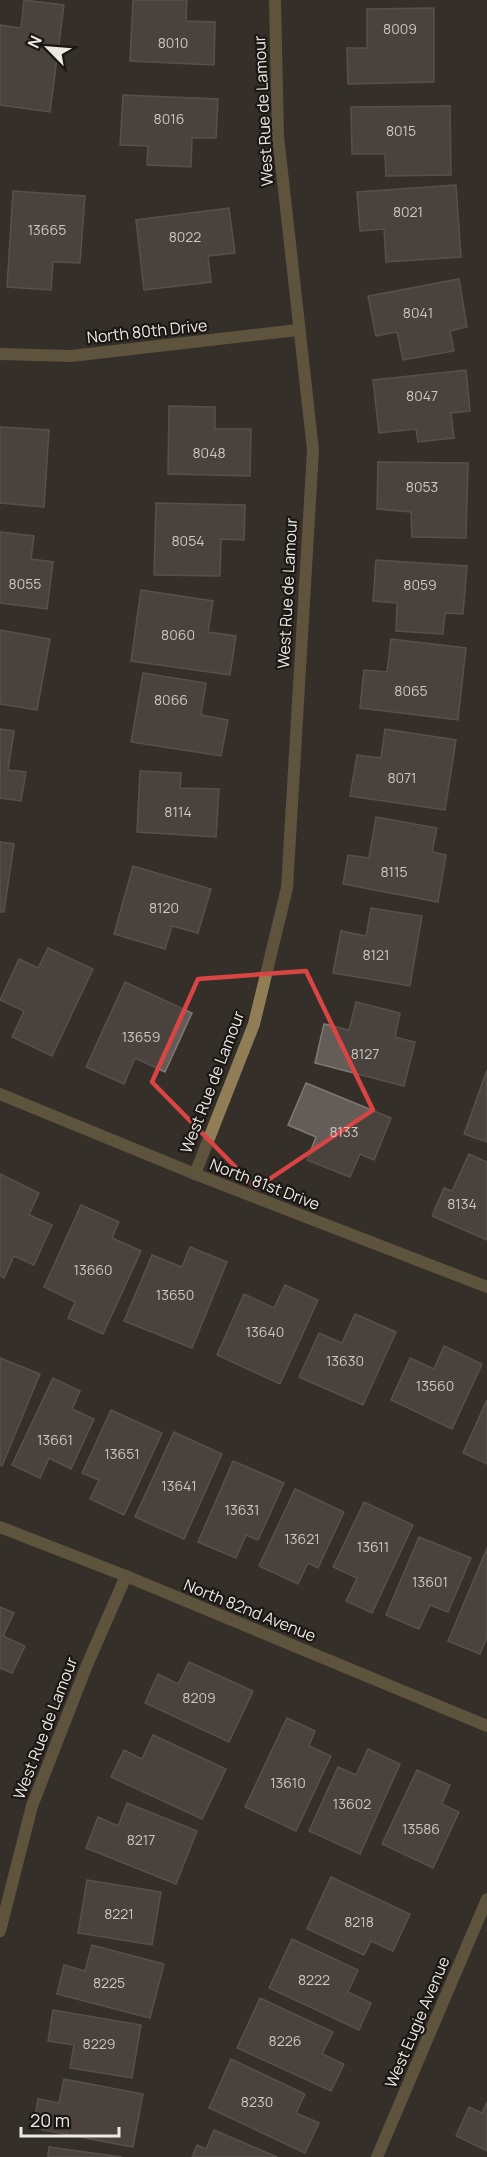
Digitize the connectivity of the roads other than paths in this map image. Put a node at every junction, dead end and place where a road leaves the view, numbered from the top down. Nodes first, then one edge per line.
1 (275, 0) edge
2 (298, 330) junction
3 (0, 354) edge
4 (0, 1094) edge
5 (195, 1174) junction
6 (487, 1287) edge
7 (0, 1527) edge
8 (126, 1576) junction
9 (487, 1726) edge
10 (487, 1899) edge
11 (0, 1931) edge
12 (377, 2157) edge

1 - 2 street, West Rue de Lamour
2 - 3 street, North 80th Drive
2 - 5 street, West Rue de Lamour
4 - 5 street, North 81st Drive
5 - 6 street, North 81st Drive
7 - 8 street, North 82nd Avenue
8 - 9 street, North 82nd Avenue
8 - 11 street, West Rue de Lamour
10 - 12 street, West Eugie Avenue

